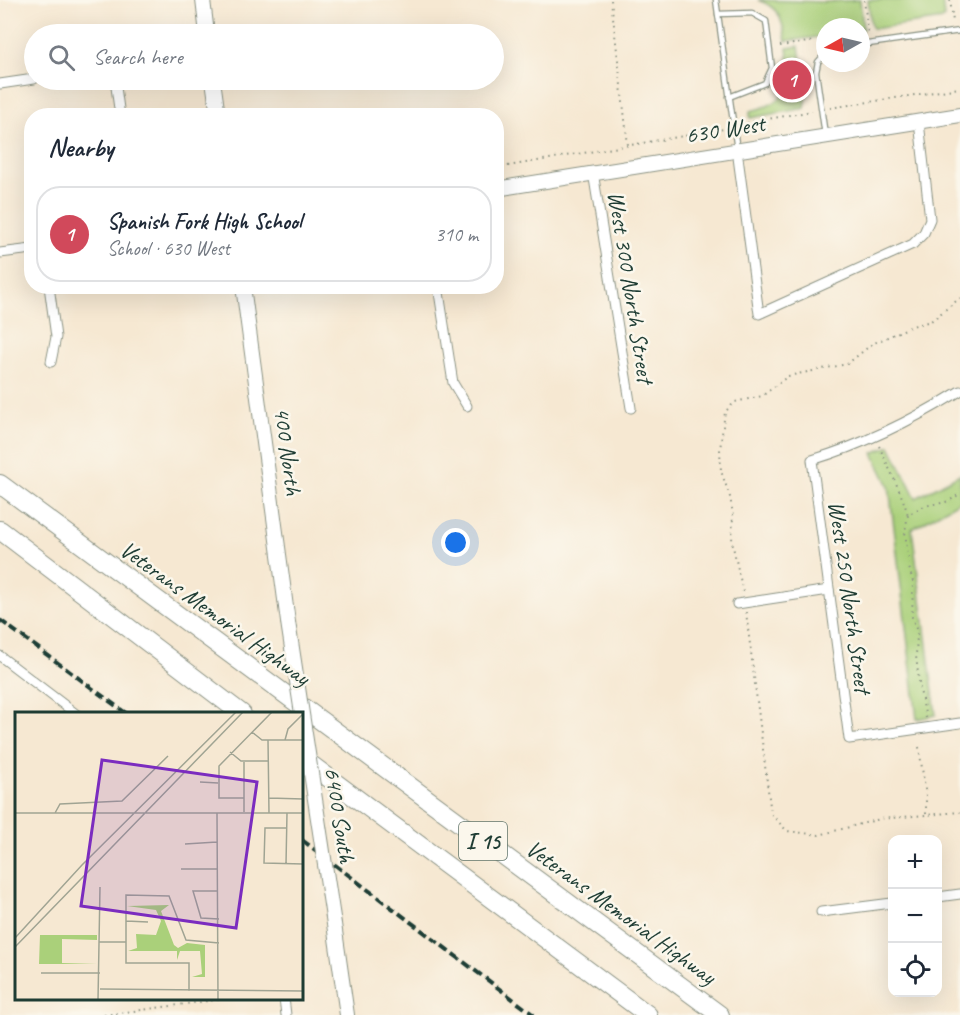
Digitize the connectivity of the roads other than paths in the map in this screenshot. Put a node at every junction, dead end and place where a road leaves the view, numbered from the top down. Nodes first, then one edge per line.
1 (203, 0) edge
2 (716, 0) edge
3 (718, 14) junction
4 (206, 24) edge
5 (960, 31) edge
6 (870, 44) edge
7 (816, 72) edge
8 (24, 80) edge
9 (0, 84) edge
10 (116, 90) edge
11 (214, 90) edge
12 (729, 97) junction
13 (119, 108) edge
14 (217, 108) edge
15 (960, 115) edge
16 (919, 122) junction
17 (826, 136) junction
18 (737, 150) junction
19 (593, 172) junction
20 (504, 188) edge
21 (24, 250) edge
22 (0, 253) edge
23 (50, 294) edge
24 (244, 294) edge
25 (439, 294) edge
26 (51, 363) dead end
27 (960, 392) edge
28 (467, 406) dead end
29 (631, 408) dead end
30 (0, 484) edge
31 (0, 530) edge
32 (829, 590) junction
33 (741, 603) road end
34 (288, 622) joint
35 (0, 656) edge
36 (73, 712) edge
37 (239, 712) edge
38 (302, 712) edge
39 (303, 720) edge
40 (960, 723) edge
41 (303, 759) edge
42 (960, 894) edge
43 (942, 896) edge
44 (888, 904) edge
45 (821, 912) dead end
46 (284, 1000) edge
47 (286, 1015) edge
48 (347, 1015) edge
49 (648, 1015) edge
50 (720, 1015) edge

1 - 4 main road
2 - 3 lane
3 - 12 lane
3 - 12 lane
5 - 6 lane
7 - 17 lane
8 - 9 street
10 - 13 street
11 - 14 main road
12 - 18 lane
15 - 16 main road, 630 West
16 - 17 main road, 630 West
16 - 18 street
17 - 18 main road, 630 West
18 - 19 main road, 630 West
19 - 20 main road, 630 West
19 - 29 street, West 300 North Street
21 - 22 street
23 - 26 street
24 - 34 main road, 400 North
25 - 28 street
27 - 32 street, West 250 North Street
30 - 50 highway, Veterans Memorial Highway / I 15
31 - 37 highway
32 - 33 street
32 - 40 street, West 250 North Street
34 - 38 main road, 6400 South, bridge
35 - 36 street
39 - 48 main road, 6400 South, bridge
41 - 49 highway, I 15
42 - 43 street
44 - 45 street
46 - 47 street

